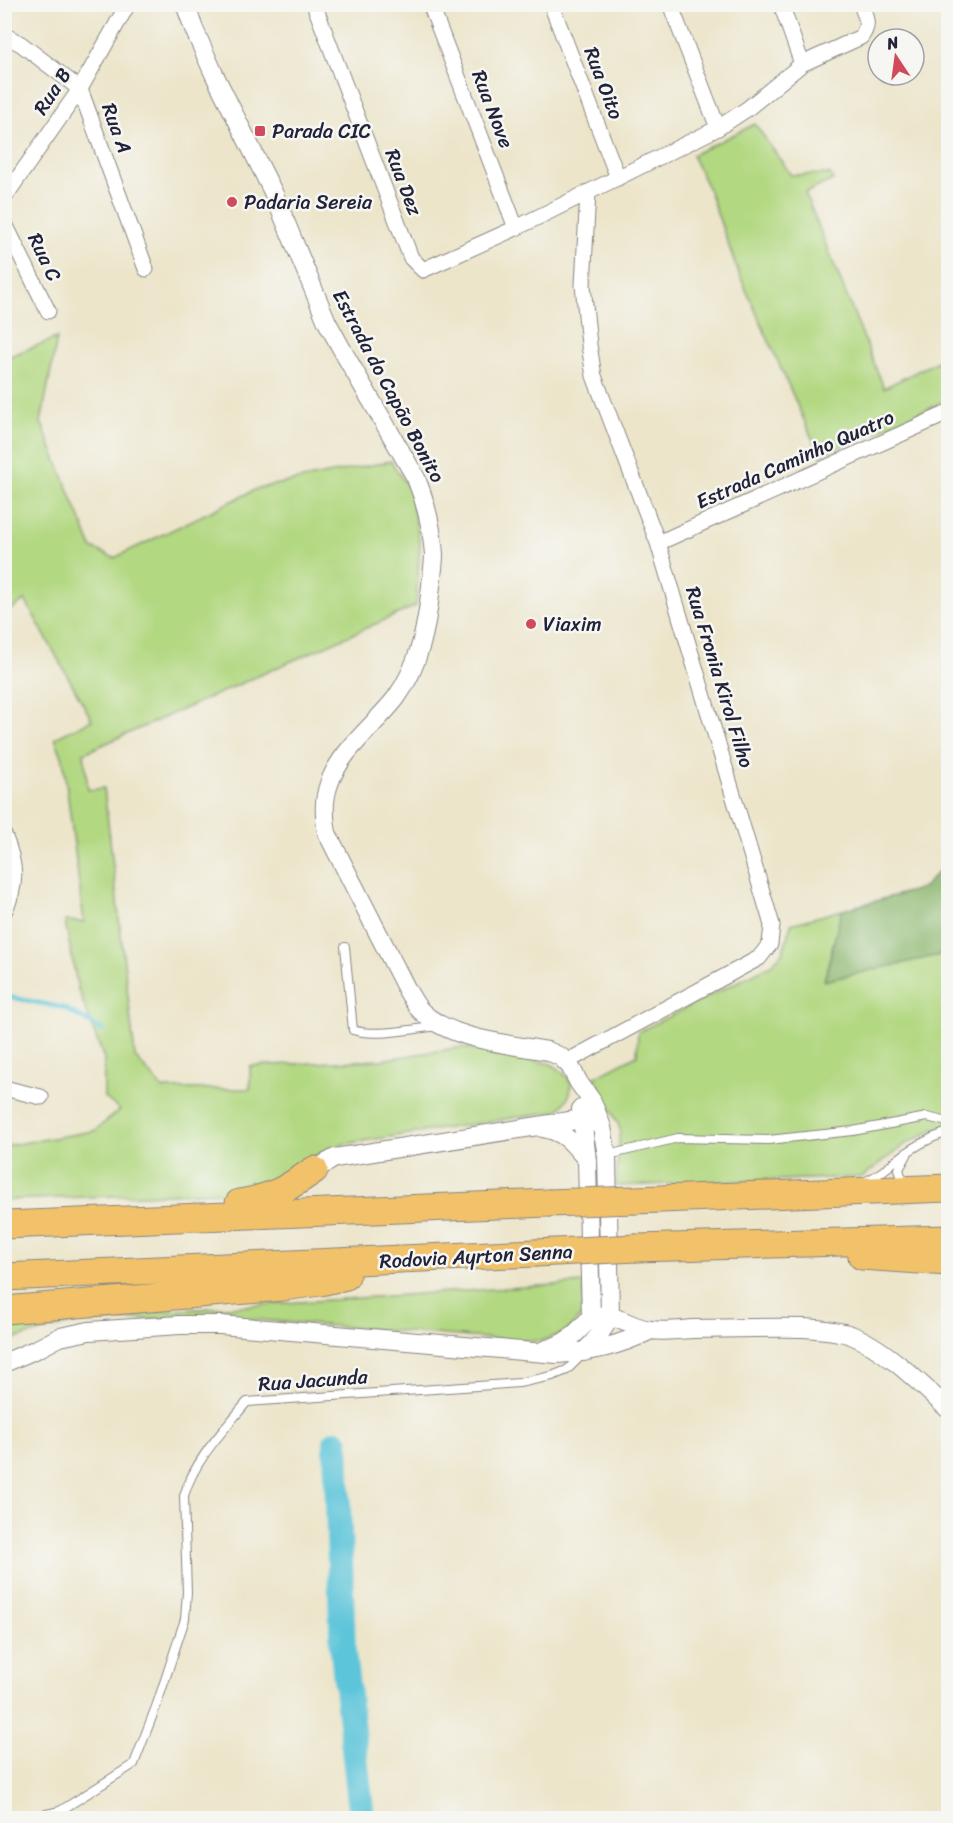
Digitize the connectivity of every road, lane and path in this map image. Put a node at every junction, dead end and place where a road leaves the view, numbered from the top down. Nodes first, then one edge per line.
1 (128, 4) edge
2 (185, 4) edge
3 (314, 4) edge
4 (430, 4) edge
5 (551, 4) edge
6 (670, 4) edge
7 (781, 4) edge
8 (861, 4) edge
9 (4, 35) edge
10 (802, 64) junction
11 (80, 89) junction
12 (718, 128) junction
13 (618, 178) junction
14 (588, 192) junction
15 (4, 198) edge
16 (4, 222) edge
17 (516, 228) junction
18 (147, 269) dead end
19 (48, 311) dead end
20 (948, 413) edge
21 (658, 543) junction
22 (4, 835) edge
23 (4, 912) edge
24 (345, 947) dead end
25 (441, 1026) junction
26 (566, 1062) junction
27 (579, 1083) junction
28 (4, 1088) edge
29 (41, 1097) dead end
30 (582, 1119) junction
31 (948, 1122) edge
32 (602, 1126) junction
33 (537, 1127) junction
34 (948, 1132) edge
35 (908, 1152) junction
36 (607, 1156) junction
37 (587, 1160) junction
38 (314, 1170) junction
39 (948, 1181) edge
40 (948, 1188) edge
41 (717, 1197) junction
42 (330, 1211) junction
43 (4, 1215) edge
44 (4, 1225) edge
45 (948, 1239) edge
46 (784, 1244) junction
47 (389, 1261) junction
48 (948, 1262) edge
49 (4, 1277) edge
50 (4, 1310) edge
51 (610, 1316) junction
52 (591, 1317) junction
53 (651, 1330) junction
54 (534, 1352) junction
55 (584, 1352) junction
56 (4, 1363) edge
57 (948, 1409) edge
58 (29, 1818) edge

1 - 11 street, Rua B
2 - 25 street, Estrada do Capão Bonito
3 - 17 street, Rua Dez
4 - 17 street, Rua Nove
5 - 13 street, Rua Oito
6 - 12 street
7 - 10 street
8 - 10 street
9 - 11 street, Rua A
10 - 12 street
11 - 15 street, Rua B
11 - 18 street, Rua A
12 - 13 street
13 - 14 street
14 - 17 street
14 - 21 street, Rua Fronia Kirol Filho
16 - 19 street, Rua C
20 - 21 street, Estrada Caminho Quatro
21 - 26 street, Rua Fronia Kirol Filho
22 - 23 street
24 - 25 lane
25 - 26 street, Estrada do Capão Bonito
26 - 27 street
27 - 30 street
27 - 32 street
28 - 29 street
30 - 32 street
30 - 33 street
30 - 37 street
31 - 36 lane
32 - 36 street
33 - 37 street
33 - 38 street
34 - 35 lane
35 - 39 lane
35 - 41 lane
36 - 51 street
37 - 52 street
38 - 42 highway
38 - 43 highway
40 - 41 highway
41 - 42 highway, bridge
42 - 44 highway
45 - 46 highway, Rodovia Ayrton Senna
46 - 47 highway, Rodovia Ayrton Senna, bridge
46 - 48 highway
47 - 49 highway, Rodovia Ayrton Senna
47 - 50 highway
51 - 52 street
51 - 53 street
51 - 55 street
52 - 54 street
53 - 55 street
53 - 57 street
54 - 55 street
54 - 56 street
55 - 58 lane, Rua Jacunda

